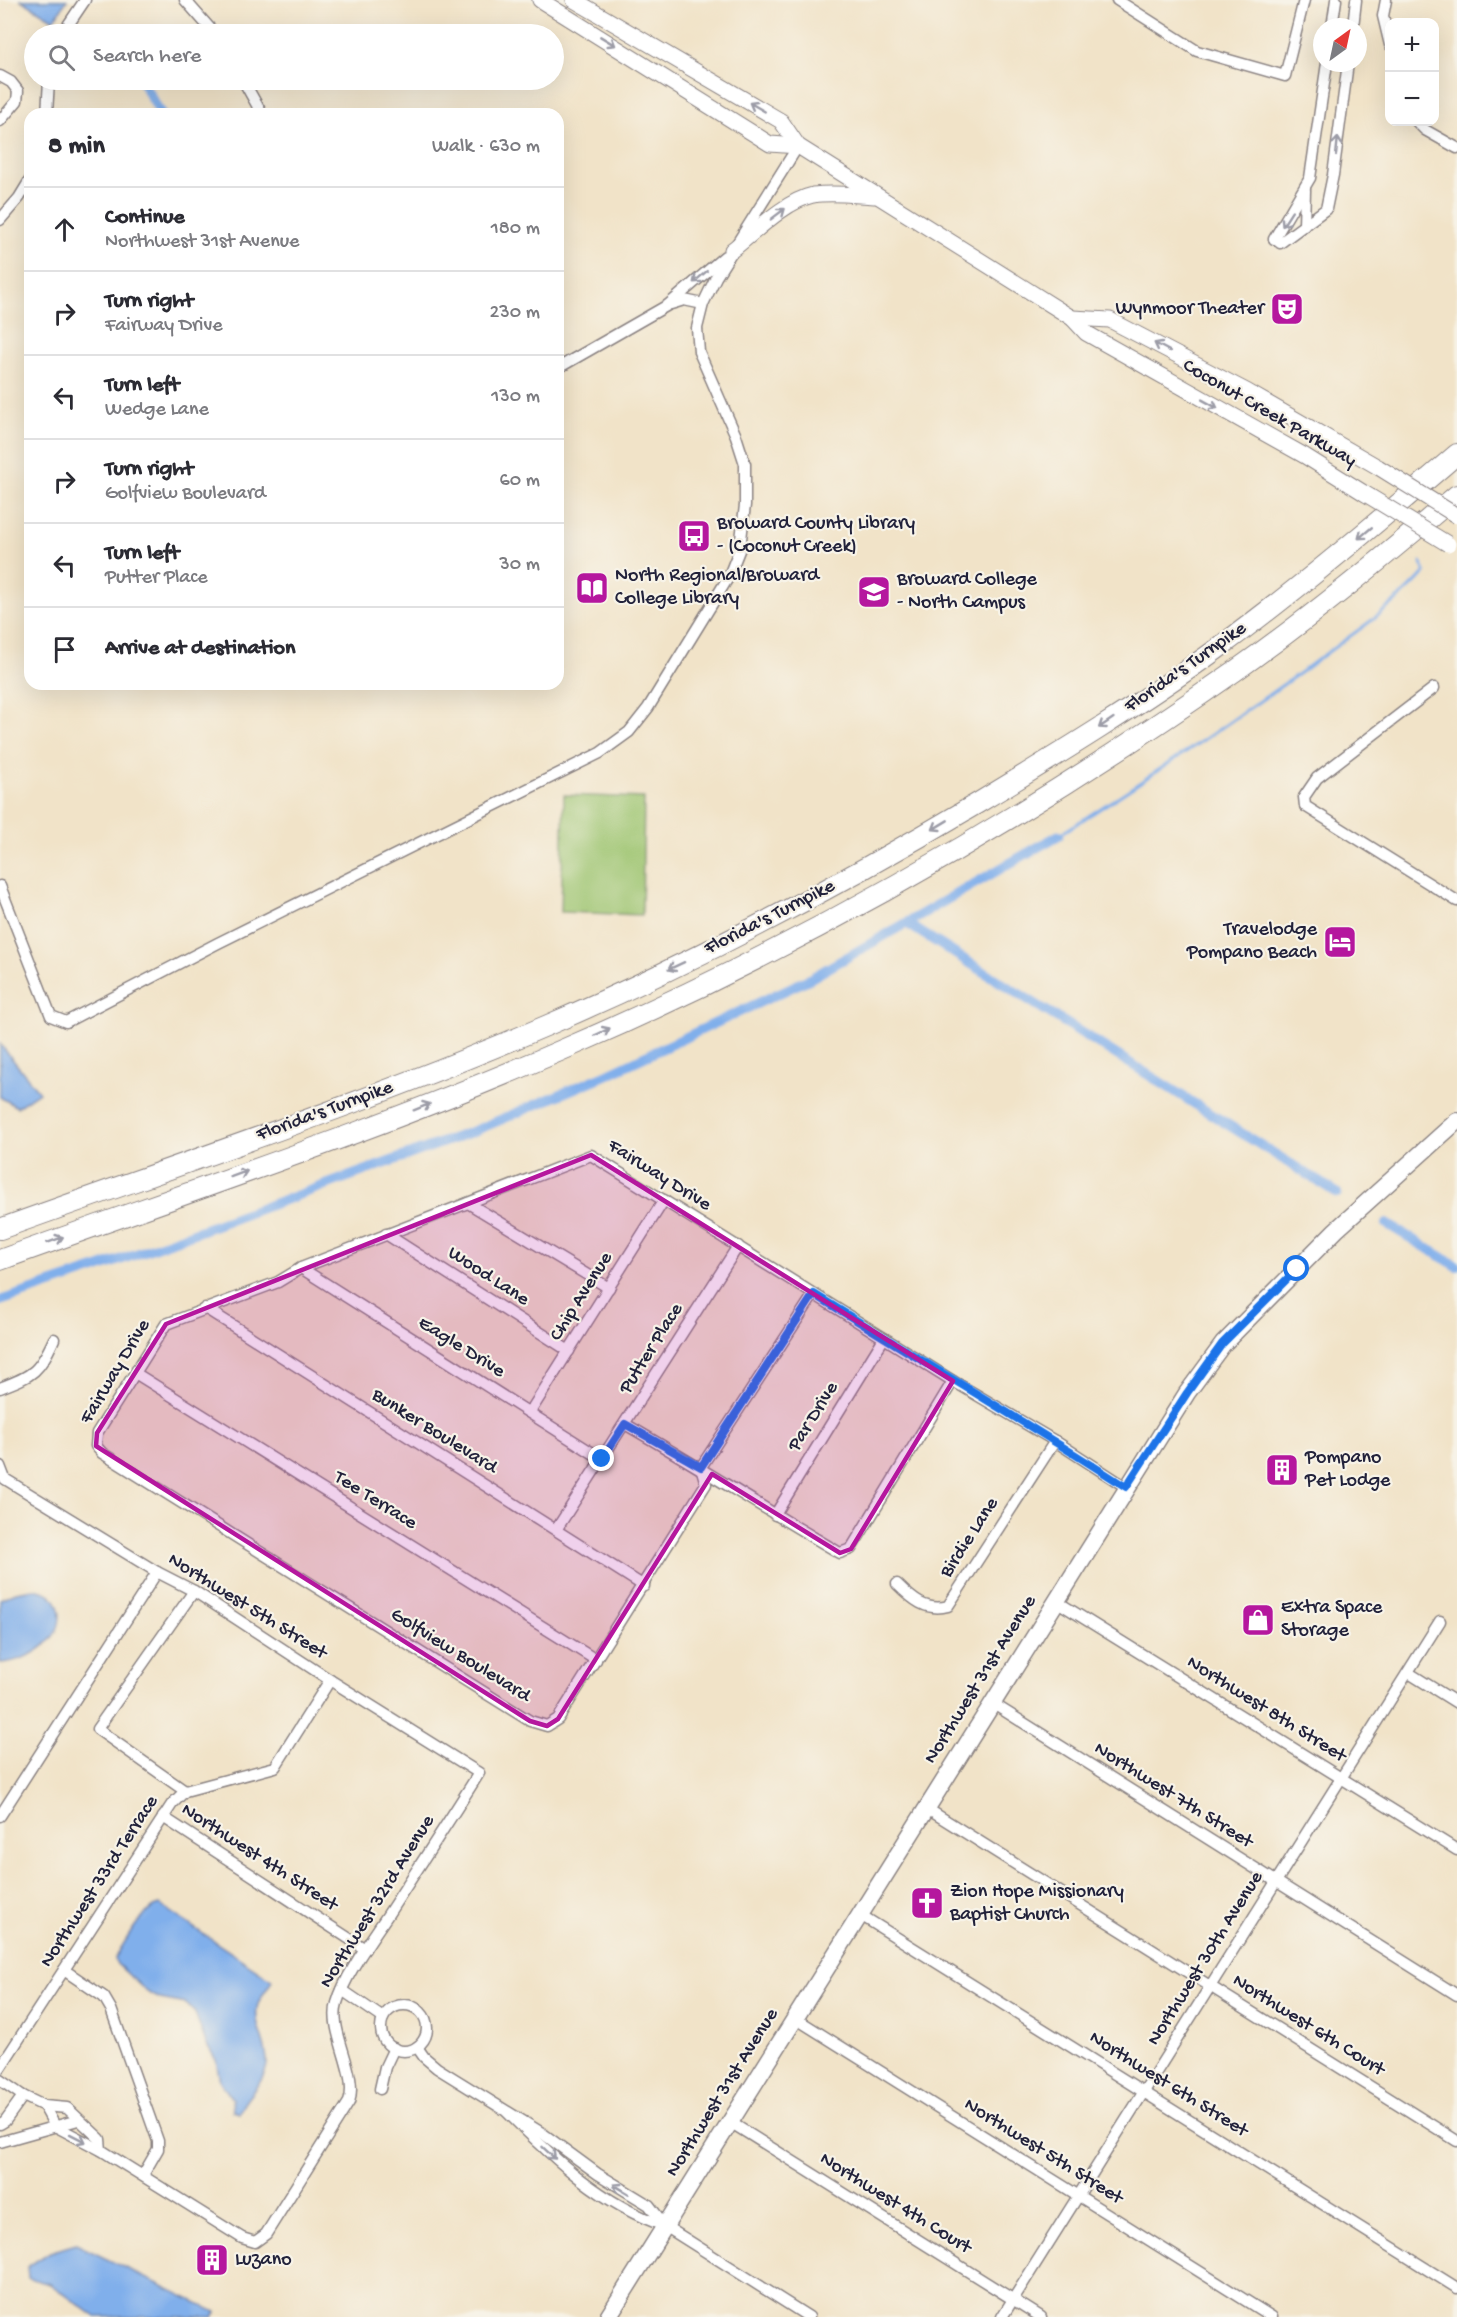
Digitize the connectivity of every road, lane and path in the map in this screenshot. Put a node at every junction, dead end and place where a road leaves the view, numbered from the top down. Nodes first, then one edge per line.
1 (185, 0) edge
2 (540, 0) edge
3 (558, 0) edge
4 (574, 0) edge
5 (1117, 0) edge
6 (1304, 0) edge
7 (1336, 0) edge
8 (1356, 0) edge
9 (1386, 0) edge
10 (84, 1) edge
11 (600, 16) junction
12 (1333, 18) edge
13 (1354, 18) edge
14 (69, 24) edge
15 (206, 24) edge
16 (1385, 26) edge
17 (1326, 72) edge
18 (1347, 72) edge
19 (0, 76) edge
20 (48, 90) edge
21 (249, 90) edge
22 (47, 108) edge
23 (259, 108) edge
24 (1320, 114) junction
25 (1340, 120) junction
26 (0, 121) edge
27 (1421, 126) edge
28 (798, 146) junction
29 (1457, 148) edge
30 (1312, 168) junction
31 (1333, 175) junction
32 (1305, 187) junction
33 (24, 190) edge
34 (876, 196) junction
35 (0, 220) edge
36 (1304, 226) junction
37 (732, 250) junction
38 (703, 304) junction
39 (668, 305) junction
40 (1072, 318) junction
41 (564, 365) edge
42 (1457, 454) edge
43 (1457, 495) edge
44 (1457, 516) edge
45 (1452, 547) edge
46 (1434, 688) dead end
47 (0, 886) edge
48 (1457, 901) edge
49 (1457, 1121) edge
50 (664, 1200) junction
51 (468, 1203) junction
52 (0, 1229) edge
53 (386, 1234) junction
54 (738, 1246) junction
55 (0, 1260) edge
56 (301, 1268) junction
57 (609, 1288) junction
58 (814, 1294) junction
59 (205, 1308) junction
60 (54, 1338) dead end
61 (884, 1338) junction
62 (569, 1351) junction
63 (135, 1373) junction
64 (953, 1381) junction
65 (0, 1388) edge
66 (530, 1412) junction
67 (625, 1424) junction
68 (1055, 1441) junction
69 (96, 1446) joint
70 (602, 1459) junction
71 (0, 1466) edge
72 (701, 1467) junction
73 (1126, 1487) junction
74 (775, 1515) junction
75 (556, 1530) junction
76 (157, 1572) junction
77 (897, 1584) dead end
78 (644, 1586) junction
79 (194, 1591) junction
80 (1056, 1601) junction
81 (1440, 1621) dead end
82 (596, 1660) junction
83 (1409, 1673) junction
84 (330, 1680) junction
85 (992, 1703) junction
86 (1457, 1703) edge
87 (480, 1773) joint
88 (1342, 1778) junction
89 (185, 1791) junction
90 (926, 1808) junction
91 (0, 1816) edge
92 (163, 1817) junction
93 (1457, 1850) edge
94 (1276, 1882) junction
95 (859, 1914) junction
96 (365, 1949) junction
97 (64, 1970) junction
98 (1210, 1986) junction
99 (342, 1990) junction
100 (1457, 1995) edge
101 (383, 2018) junction
102 (795, 2018) junction
103 (417, 2047) junction
104 (394, 2048) junction
105 (0, 2068) edge
106 (0, 2080) edge
107 (380, 2089) dead end
108 (1144, 2091) junction
109 (23, 2096) junction
110 (44, 2106) junction
111 (78, 2120) junction
112 (730, 2122) junction
113 (0, 2124) edge
114 (55, 2126) junction
115 (4, 2141) edge
116 (1457, 2141) edge
117 (101, 2150) junction
118 (0, 2152) edge
119 (143, 2175) junction
120 (1078, 2195) junction
121 (665, 2226) junction
122 (1457, 2288) edge
123 (1013, 2300) junction
124 (608, 2317) edge
125 (809, 2317) edge
126 (1002, 2317) edge
127 (1041, 2317) edge
128 (1272, 2317) edge

1 - 15 street
2 -> 28 main road, Coconut Creek Parkway
3 - 11 main road
4 - 11 main road, Coconut Creek Parkway
5 - 6 street
7 - 12 street
8 - 13 street
9 - 16 street
10 - 14 street
28 -> 11 main road, Coconut Creek Parkway
17 - 24 street
18 - 25 street
19 - 26 street
20 - 22 street
21 - 23 street
24 - 25 street
24 - 30 street
31 -> 25 street
27 - 29 street
28 - 34 main road, Coconut Creek Parkway
28 - 37 street
30 - 31 street
30 - 32 street
31 - 36 street
32 - 36 street
32 -> 36 street
33 - 35 street
37 -> 34 main road
34 - 40 main road, Coconut Creek Parkway
37 - 38 street
37 -> 39 street
38 - 39 street
38 - 47 street
39 - 41 street
44 -> 40 main road, Coconut Creek Parkway, bridge
40 -> 45 main road, Coconut Creek Parkway, bridge
42 -> 52 highway, Florida's Turnpike
55 -> 43 highway, Florida's Turnpike
46 - 48 street
49 - 73 main road, Northwest 31st Avenue
50 - 51 street, Fairway Drive
50 - 54 street, Fairway Drive
50 - 57 street, Chip Avenue
51 - 53 street, Fairway Drive
51 - 57 street
53 - 56 street, Fairway Drive
53 - 62 street, Wood Lane
54 - 58 street, Fairway Drive
54 - 67 street, Putter Place
56 - 59 street, Fairway Drive
56 - 66 street, Eagle Drive
57 - 62 street, Chip Avenue
58 - 61 street, Fairway Drive
58 - 72 street
59 - 63 street, Fairway Drive
59 - 75 street, Bunker Boulevard
60 - 65 street
61 - 64 street, Fairway Drive
61 - 74 street, Par Drive
62 - 66 street, Chip Avenue
63 - 69 street, Fairway Drive
63 - 82 street, Tee Terrace
64 - 68 street, Fairway Drive
64 - 74 street
66 - 70 street, Eagle Drive
67 - 70 street, Putter Place
67 - 72 street
68 - 73 street, Fairway Drive
68 - 77 street, Birdie Lane
69 - 82 street, Golfview Boulevard
70 - 75 street, Putter Place
71 - 76 street, Northwest 5th Street
72 - 74 street
72 - 78 street, Golfview Boulevard
73 - 80 main road, Northwest 31st Avenue
75 - 78 street, Bunker Boulevard
76 - 79 street, Northwest 5th Street
76 - 91 street
78 - 82 street, Golfview Boulevard
79 - 84 street, Northwest 5th Street
79 - 89 street
80 - 85 main road, Northwest 31st Avenue
80 - 88 street, Northwest 8th Street
81 - 83 street, Northwest 30th Avenue
83 - 86 street
83 - 88 street, Northwest 30th Avenue
84 - 87 street, Northwest 5th Street
84 - 89 street, Northwest 33rd Terrace
85 - 90 main road, Northwest 31st Avenue
85 - 94 street, Northwest 7th Street
87 - 96 street, Northwest 32rd Avenue
88 - 93 street, Northwest 8th Street
88 - 94 street, Northwest 30th Avenue
89 - 92 street, Northwest 33rd Terrace
90 - 95 main road, Northwest 31st Avenue
90 - 98 street, Northwest 6th Court
92 - 96 street, Northwest 4th Street
92 - 97 street, Northwest 33rd Terrace
94 - 98 street, Northwest 30th Avenue
94 - 100 street, Northwest 7th Street
95 - 102 main road, Northwest 31st Avenue
95 - 108 street, Northwest 6th Street
96 - 99 street, Northwest 32rd Avenue
97 - 105 street, Northwest 33rd Terrace
97 - 119 street
98 - 108 street, Northwest 30th Avenue
98 - 116 street, Northwest 6th Court
99 - 101 street
99 - 119 street, Northwest 32rd Avenue
101 - 103 street
101 - 104 street
102 - 112 main road, Northwest 31st Avenue
102 - 120 street, Northwest 5th Street
103 - 104 street
103 - 121 street
104 - 107 street
106 - 109 street
108 - 120 street, Northwest 30th Avenue
108 - 122 street, Northwest 6th Street
109 - 110 street
109 - 113 street
110 - 111 street
110 - 114 street
111 - 114 street
111 - 117 street
112 - 121 main road, Northwest 31st Avenue
112 - 123 street, Northwest 4th Court
114 - 115 street
114 -> 117 street
115 - 118 street
117 - 119 street
120 - 123 street, Northwest 30th Avenue
120 - 128 street, Northwest 5th Street
121 - 124 main road, Northwest 31st Avenue
121 - 125 street
123 - 126 street, Northwest 30th Avenue
123 - 127 street, Northwest 4th Court

